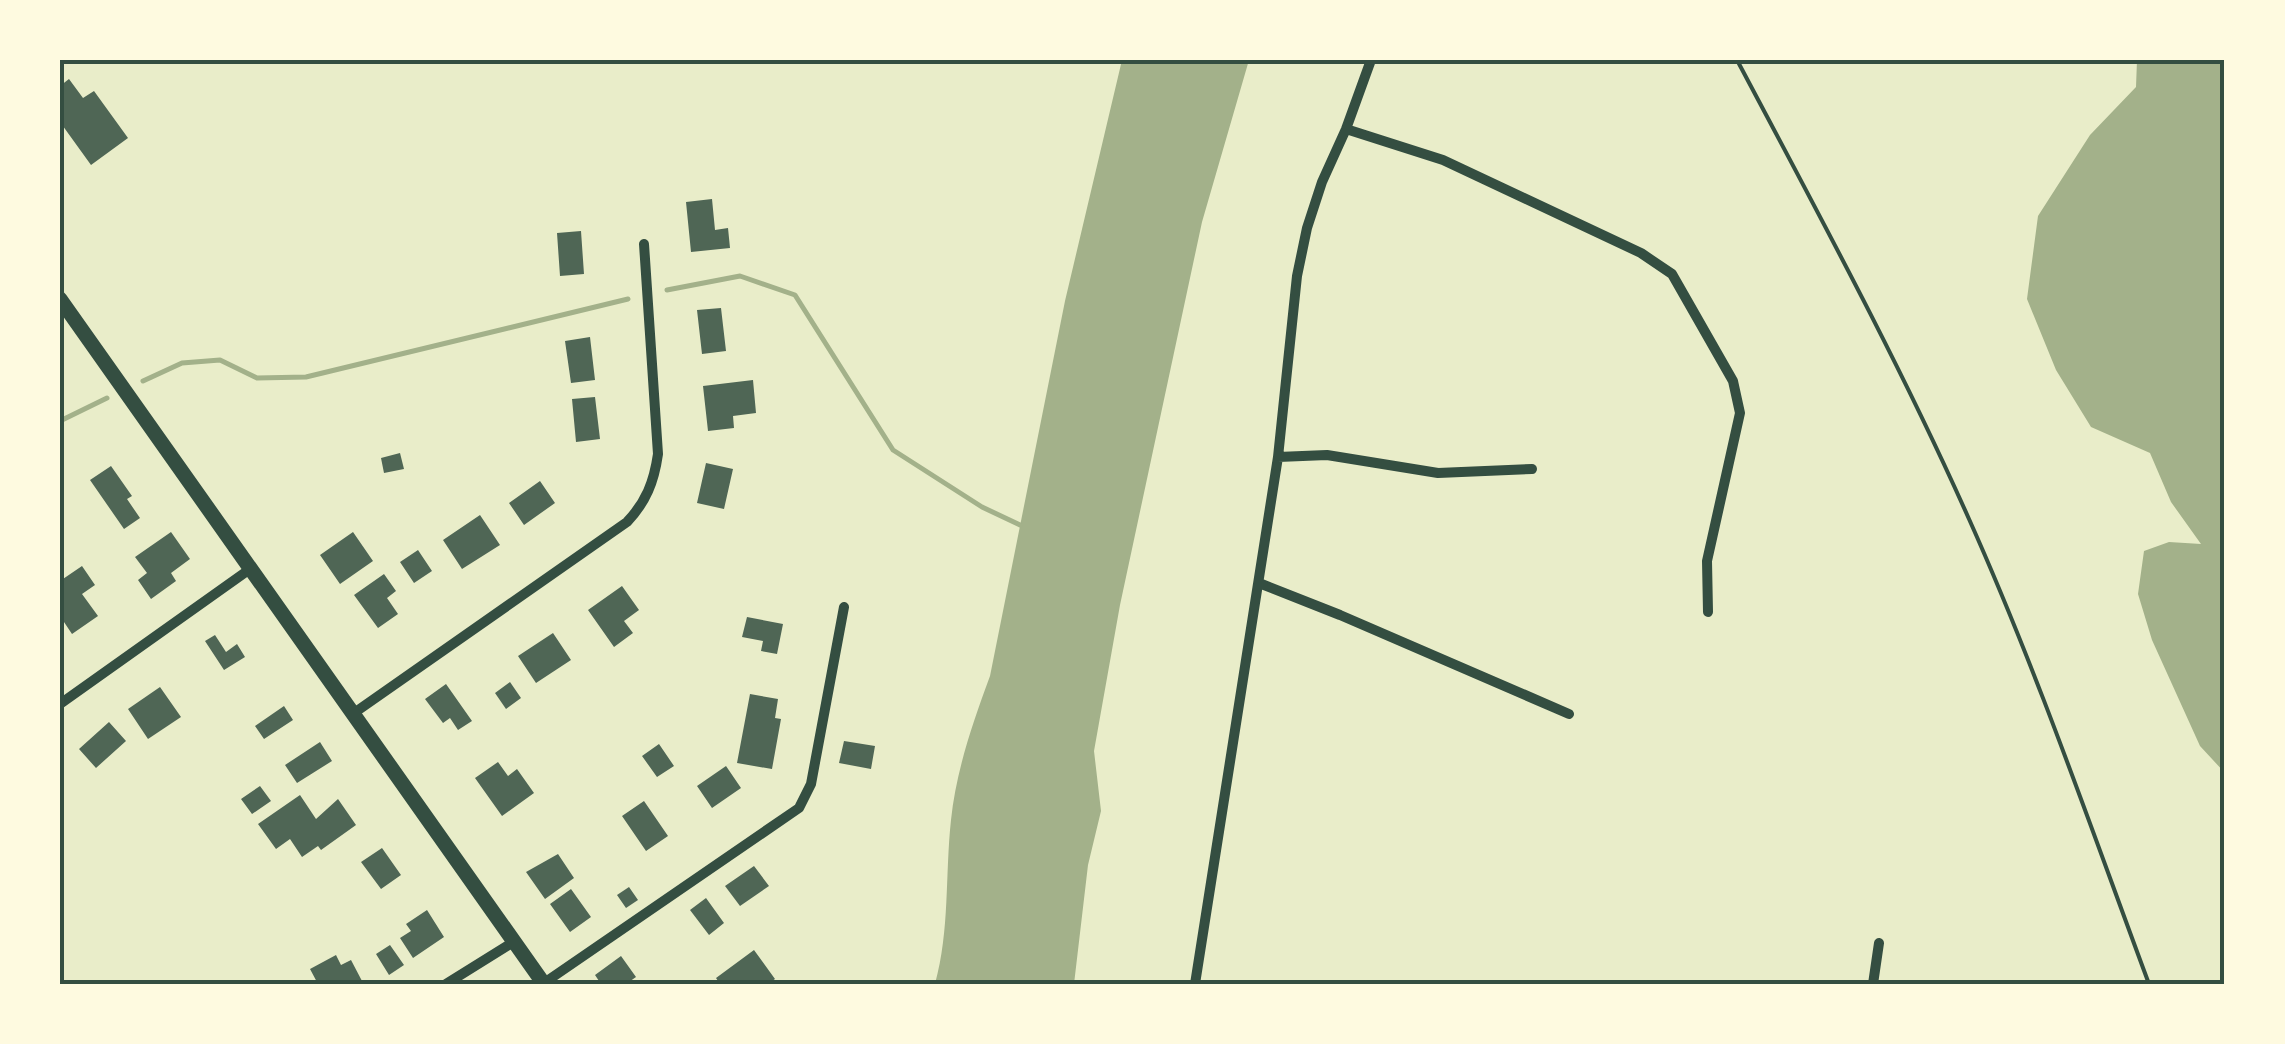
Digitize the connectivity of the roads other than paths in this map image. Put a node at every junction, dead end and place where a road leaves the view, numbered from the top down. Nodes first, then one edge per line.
1 (1371, 60) edge
2 (1346, 129) junction
3 (644, 244) dead end
4 (60, 299) edge
5 (1278, 457) junction
6 (1532, 469) dead end
7 (250, 569) junction
8 (1259, 583) junction
9 (844, 607) dead end
10 (1708, 612) dead end
11 (60, 704) edge
12 (354, 714) junction
13 (1570, 714) dead end
14 (515, 941) junction
15 (1879, 943) dead end
16 (446, 984) edge
17 (544, 984) edge
18 (1196, 984) edge
19 (1873, 984) edge

1 - 2 street
2 - 5 street
2 - 10 street
3 - 12 street
4 - 7 main road
5 - 6 street
5 - 8 street
7 - 11 street
7 - 12 main road
8 - 13 street
8 - 18 street
9 - 17 street
12 - 14 main road
14 - 16 street
14 - 17 main road
15 - 19 street

